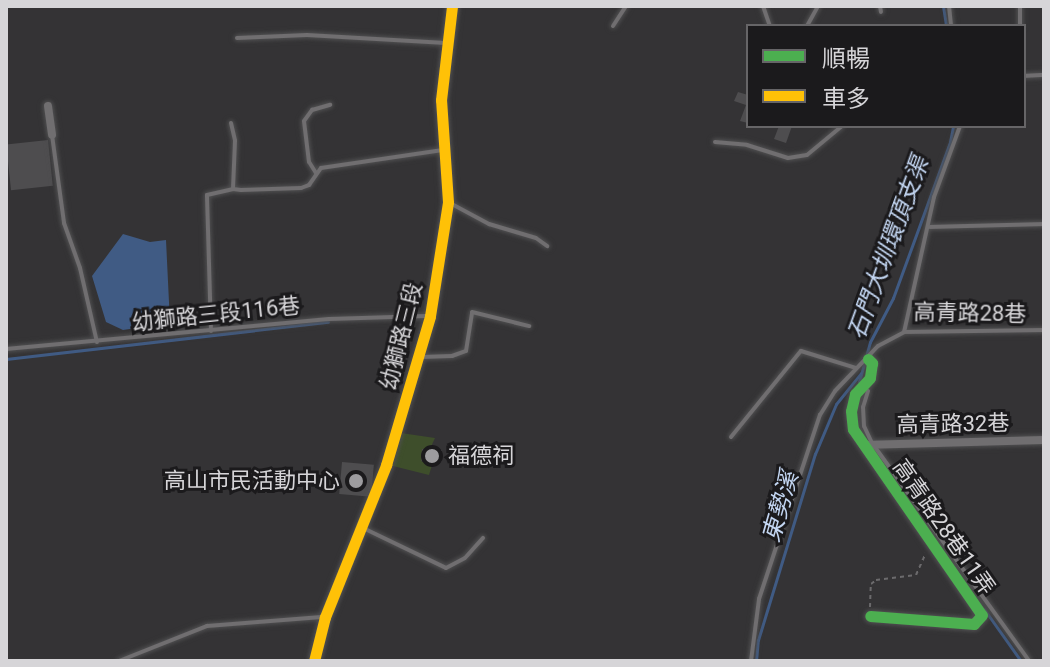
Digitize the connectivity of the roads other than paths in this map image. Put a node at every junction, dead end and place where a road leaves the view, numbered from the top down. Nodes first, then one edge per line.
1 (452, 6) edge
2 (626, 6) edge
3 (818, 6) edge
4 (808, 24) edge
5 (613, 26) dead end
6 (237, 38) dead end
7 (449, 43) junction
8 (330, 105) dead end
9 (48, 106) dead end
10 (231, 123) dead end
11 (840, 128) edge
12 (959, 128) edge
13 (52, 135) joint
14 (715, 142) dead end
15 (446, 150) junction
16 (316, 173) junction
17 (233, 189) junction
18 (448, 202) junction
19 (1044, 224) edge
20 (930, 227) junction
21 (547, 246) dead end
22 (430, 316) junction
23 (529, 326) dead end
24 (1044, 330) edge
25 (211, 331) junction
26 (904, 332) junction
27 (97, 342) junction
28 (6, 349) edge
29 (421, 357) junction
30 (868, 359) junction
31 (856, 368) junction
32 (868, 391) dead end
33 (731, 437) dead end
34 (1044, 440) edge
35 (867, 444) junction
36 (363, 528) junction
37 (483, 538) dead end
38 (870, 616) road end
39 (325, 617) junction
40 (119, 661) edge
41 (314, 661) edge
42 (751, 661) edge
43 (1029, 661) edge

1 - 7 street, 幼獅路三段
2 - 5 lane
3 - 4 lane
6 - 7 lane
7 - 15 street, 幼獅路三段
8 - 16 lane
9 - 13 street
10 - 17 lane
11 - 14 lane
12 - 20 lane, 高青路28巷
13 - 27 lane
15 - 16 lane
15 - 18 street, 幼獅路三段
16 - 17 lane
17 - 25 lane
18 - 21 lane
18 - 22 street, 幼獅路三段
19 - 20 lane
20 - 26 lane, 高青路28巷
22 - 25 lane, 幼獅路三段116巷
22 - 29 street, 幼獅路三段
23 - 29 lane
24 - 26 lane, 高青路28巷
25 - 27 lane, 幼獅路三段116巷
26 - 30 lane
27 - 28 lane, 幼獅路三段116巷
29 - 36 street, 幼獅路三段
30 - 31 lane
30 - 35 street, 高青路28巷11弄
31 - 33 lane
31 - 42 lane
32 - 35 lane
34 - 35 street, 高青路32巷
35 - 38 street, 高青路28巷11弄
35 - 43 lane
36 - 37 lane
36 - 39 street, 幼獅路三段
39 - 40 lane
39 - 41 street, 幼獅路三段

